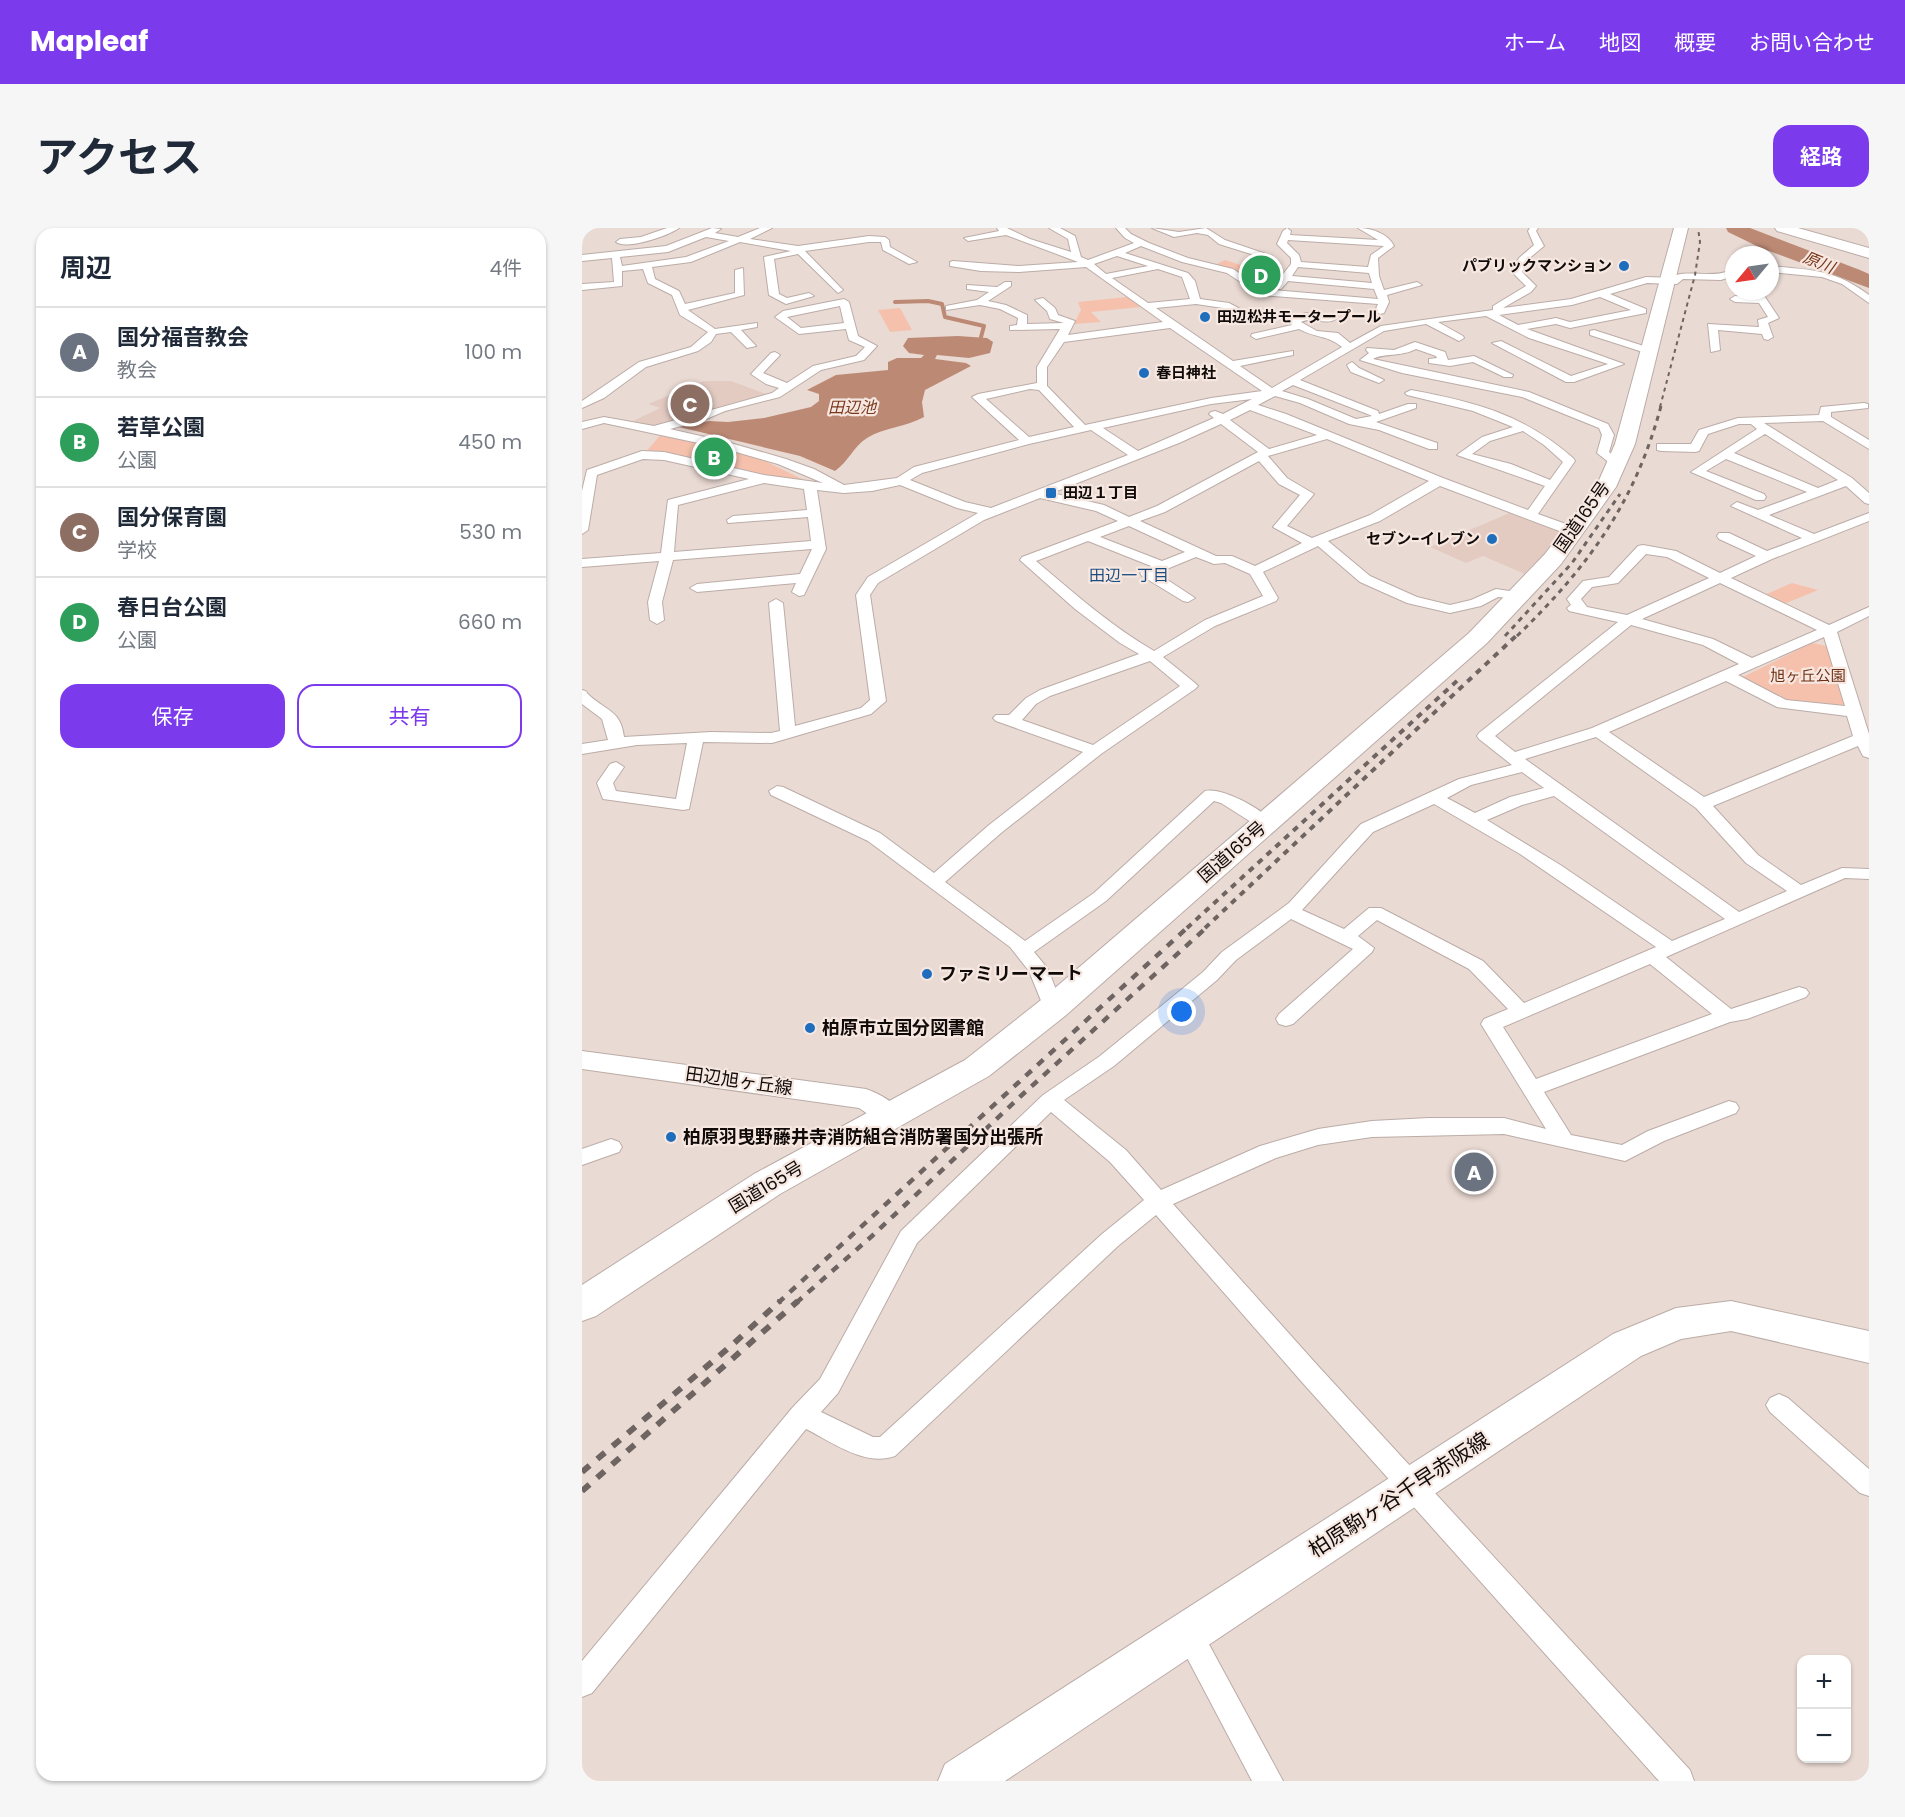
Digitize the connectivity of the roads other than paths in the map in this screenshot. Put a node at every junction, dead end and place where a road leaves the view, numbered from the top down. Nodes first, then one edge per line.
1 (675, 228) edge
2 (719, 228) edge
3 (768, 228) edge
4 (1053, 228) edge
5 (1120, 228) edge
6 (1156, 228) edge
7 (1356, 228) edge
8 (1363, 228) edge
9 (1534, 228) edge
10 (1681, 228) edge
11 (1782, 228) edge
12 (1814, 228) edge
13 (1200, 229) edge
14 (1004, 230) edge
15 (635, 231) dead end
16 (1284, 232) edge
17 (705, 234) junction
18 (656, 235) junction
19 (1869, 237) edge
20 (968, 238) dead end
21 (741, 239) junction
22 (608, 243) dead end
23 (1142, 243) junction
24 (1388, 244) junction
25 (1869, 244) edge
26 (1288, 250) junction
27 (799, 251) junction
28 (1310, 251) dead end
29 (1114, 252) junction
30 (1869, 253) edge
31 (615, 255) junction
32 (1077, 256) junction
33 (1267, 256) dead end
34 (1364, 256) dead end
35 (1374, 257) junction
36 (582, 258) edge
37 (1185, 260) junction
38 (912, 262) dead end
39 (1088, 263) junction
40 (953, 264) dead end
41 (1296, 264) junction
42 (1160, 266) junction
43 (647, 267) junction
44 (618, 269) junction
45 (740, 270) dead end
46 (1372, 270) junction
47 (1779, 271) edge
48 (1725, 276) edge
49 (1104, 277) junction
50 (1285, 278) junction
51 (1669, 280) junction
52 (1417, 285) dead end
53 (582, 287) edge
54 (970, 287) dead end
55 (1600, 293) junction
56 (1273, 294) junction
57 (1381, 294) junction
58 (1333, 298) junction
59 (1040, 300) dead end
60 (1762, 300) edge
61 (1869, 300) edge
62 (1196, 301) junction
63 (980, 302) junction
64 (1148, 306) junction
65 (682, 308) junction
66 (950, 308) dead end
67 (1487, 313) junction
68 (1712, 315) dead end
69 (1320, 318) junction
70 (1331, 319) dead end
71 (1428, 321) junction
72 (1299, 323) junction
73 (1174, 324) junction
74 (753, 325) dead end
75 (849, 326) junction
76 (1067, 326) junction
77 (1765, 326) junction
78 (1517, 328) junction
79 (734, 329) junction
80 (1381, 329) junction
81 (713, 332) junction
82 (1594, 333) dead end
83 (1256, 336) dead end
84 (1533, 336) junction
85 (1459, 338) dead end
86 (1061, 339) junction
87 (1771, 341) dead end
88 (752, 346) dead end
89 (1352, 346) junction
90 (697, 348) junction
91 (1715, 350) dead end
92 (1649, 351) junction
93 (708, 352) dead end
94 (1377, 352) junction
95 (1289, 353) dead end
96 (775, 355) dead end
97 (1329, 360) junction
98 (1424, 360) dead end
99 (1444, 363) junction
100 (1233, 364) junction
101 (1508, 375) dead end
102 (1379, 380) dead end
103 (1570, 380) junction
104 (1293, 381) junction
105 (789, 387) junction
106 (1042, 387) junction
107 (1586, 389) dead end
108 (1273, 393) junction
109 (1200, 403) junction
110 (582, 405) edge
111 (1249, 406) junction
112 (1864, 406) dead end
113 (1374, 413) dead end
114 (1825, 418) junction
115 (1222, 419) junction
116 (1753, 420) junction
117 (1363, 423) junction
118 (582, 426) edge
119 (1525, 427) junction
120 (1088, 428) junction
121 (1766, 429) junction
122 (654, 430) junction
123 (1328, 435) junction
124 (1027, 441) junction
125 (1869, 445) edge
126 (1433, 446) dead end
127 (1662, 447) dead end
128 (1264, 454) junction
129 (1725, 454) junction
130 (1136, 456) junction
131 (1616, 464) junction
132 (586, 474) edge
133 (764, 479) junction
134 (901, 481) junction
135 (1439, 481) junction
136 (1848, 481) junction
137 (1552, 485) junction
138 (810, 486) junction
139 (844, 489) junction
140 (1817, 492) junction
141 (1039, 494) junction
142 (1761, 497) dead end
143 (1869, 500) edge
144 (1737, 506) dead end
145 (991, 512) junction
146 (813, 513) junction
147 (1758, 515) junction
148 (1530, 516) junction
149 (1869, 517) edge
150 (733, 520) dead end
151 (1129, 522) junction
152 (582, 531) edge
153 (1575, 532) junction
154 (1724, 536) dead end
155 (1089, 537) junction
156 (1813, 538) junction
157 (1315, 542) junction
158 (817, 545) junction
159 (1196, 552) junction
160 (1767, 556) junction
161 (667, 557) junction
162 (582, 563) edge
163 (1162, 566) junction
164 (1255, 571) junction
165 (1720, 577) junction
166 (805, 578) junction
167 (697, 588) dead end
168 (799, 592) dead end
169 (1518, 596) junction
170 (1188, 598) dead end
171 (776, 603) dead end
172 (1869, 611) edge
173 (657, 620) dead end
174 (1629, 620) junction
175 (1829, 630) junction
176 (1152, 656) junction
177 (1751, 664) junction
178 (1724, 674) junction
179 (582, 695) edge
180 (1855, 712) junction
181 (1598, 731) junction
182 (788, 734) junction
183 (696, 738) junction
184 (616, 743) junction
185 (1867, 743) edge
186 (582, 749) edge
187 (1095, 751) junction
188 (1519, 763) junction
189 (616, 767) dead end
190 (1557, 790) junction
191 (777, 792) dead end
192 (1435, 798) junction
193 (1702, 804) junction
194 (1475, 819) junction
195 (1265, 823) junction
196 (1869, 874) edge
197 (934, 882) junction
198 (1798, 891) junction
199 (1290, 911) junction
200 (1738, 920) junction
201 (1346, 937) junction
202 (1023, 951) junction
203 (1661, 952) junction
204 (1799, 993) dead end
205 (1053, 1008) junction
206 (1521, 1011) junction
207 (1727, 1016) junction
208 (1286, 1020) dead end
209 (582, 1060) edge
210 (1531, 1089) junction
211 (1050, 1100) junction
212 (1729, 1108) dead end
213 (890, 1116) junction
214 (1564, 1141) junction
215 (611, 1147) dead end
216 (582, 1157) edge
217 (1158, 1201) junction
218 (582, 1305) edge
219 (1869, 1347) edge
220 (1779, 1405) dead end
221 (802, 1414) junction
222 (1869, 1485) edge
223 (1413, 1486) junction
224 (1188, 1633) junction
225 (582, 1683) edge
226 (962, 1781) edge
227 (1268, 1781) edge
228 (1679, 1781) edge

1 - 18 street
2 - 17 street
3 - 21 street
4 - 32 street
5 - 23 street
6 - 13 street
7 - 8 street
8 - 24 street
9 - 67 street
10 - 51 highway, 国道165号
11 - 30 highway
12 - 19 highway
12 - 25 highway
13 - 33 street
14 - 20 street
14 - 32 street
15 - 18 street
16 - 24 street
16 - 26 street
17 - 21 street
17 - 31 street
18 - 22 street
21 - 27 street
21 - 43 street
23 - 29 street
23 - 37 street
24 - 35 street
26 - 28 street
26 - 41 street
27 - 27 street
27 - 38 street
29 - 39 street
29 - 42 street
31 - 36 street
31 - 44 street
32 - 39 street
34 - 35 street
35 - 46 street
37 - 42 street
37 - 56 street
39 - 40 street
39 - 49 street
41 - 46 street
41 - 50 street
42 - 49 street
42 - 62 street
43 - 44 street
43 - 65 street
44 - 53 street
45 - 65 street
46 - 57 street
47 - 61 street
48 - 51 street
49 - 64 street
50 - 56 street
50 - 57 street
51 - 55 street
51 - 92 highway, 国道165号
52 - 57 street
54 - 63 street
55 - 67 street
55 - 78 street
56 - 58 street
57 - 58 street
57 - 80 street
58 - 69 street
59 - 76 street
60 - 77 street
62 - 64 street
62 - 72 street
63 - 66 street
63 - 76 street
64 - 73 street
65 - 81 street
67 - 71 street
67 - 78 street
68 - 77 street
69 - 70 street
69 - 72 street
71 - 80 street
71 - 85 street
72 - 83 street
72 - 89 street
73 - 86 street
73 - 100 street
74 - 79 street
75 - 75 street
75 - 105 street
76 - 86 street
77 - 87 street
77 - 91 street
78 - 84 street
79 - 81 street
79 - 88 street
80 - 89 street
81 - 90 street
82 - 92 street
84 - 103 street
84 - 103 street
86 - 106 street
89 - 94 street
89 - 97 street
90 - 93 street
90 - 110 street
92 - 131 highway, 国道165号
94 - 99 street
94 - 131 street
95 - 100 street
96 - 105 street
97 - 102 street
97 - 104 street
98 - 99 street
99 - 101 street
100 - 108 street
103 - 107 street
104 - 108 street
104 - 113 street
105 - 122 street
106 - 120 street
106 - 124 street
108 - 109 street
108 - 111 street
108 - 117 street
109 - 115 street
109 - 120 street
111 - 115 street
111 - 123 street
112 - 114 street
114 - 116 street
114 - 125 street
115 - 128 street
115 - 130 street
116 - 121 street
116 - 127 street
117 - 119 street
117 - 126 street
118 - 122 street
119 - 137 street
119 - 137 street
120 - 124 street
120 - 130 street
121 - 129 street
121 - 136 street
122 - 139 street
123 - 128 street
123 - 135 street
124 - 134 street
128 - 151 street
128 - 157 street
129 - 140 street
129 - 142 street
130 - 141 street
131 - 153 highway, 国道165号
132 - 133 street
132 - 152 street
133 - 138 street
133 - 161 street
134 - 139 street
134 - 145 street
135 - 148 street
135 - 157 street
136 - 140 street
136 - 143 street
137 - 148 street
138 - 139 street
138 - 146 street
140 - 147 street
141 - 145 street
141 - 151 street
144 - 147 street
145 - 182 street
146 - 150 street
146 - 158 street
147 - 156 street
148 - 153 street
149 - 156 street
151 - 155 street
151 - 159 street
153 - 169 highway, 国道165号
154 - 160 street
155 - 163 street
155 - 176 street
156 - 160 street
157 - 164 street
157 - 169 street
158 - 161 street
158 - 166 street
159 - 163 street
159 - 164 street
160 - 165 street
161 - 162 street
161 - 173 street
163 - 170 street
164 - 176 street
165 - 174 street
165 - 174 street
165 - 175 street
166 - 167 street
166 - 168 street
169 - 195 highway, 国道165号
171 - 182 street
172 - 175 street
174 - 177 street
174 - 188 street
175 - 177 street
175 - 180 street
176 - 187 street
176 - 187 street
177 - 178 street
178 - 180 street
178 - 181 street
179 - 184 street
180 - 185 street
181 - 188 street
181 - 193 street
182 - 183 street
183 - 184 street
183 - 189 street
184 - 186 street
185 - 193 street
187 - 197 street
188 - 190 street
188 - 192 street
190 - 194 street
190 - 200 street
191 - 197 street
192 - 194 street
192 - 199 street
193 - 198 street
194 - 203 street
195 - 202 street
195 - 205 highway, 国道165号
196 - 198 street
197 - 202 street
198 - 200 street
199 - 201 street
199 - 211 street
200 - 203 street
201 - 206 street
201 - 208 street
202 - 205 street
203 - 206 street
203 - 207 street
204 - 207 street
205 - 213 highway, 国道165号
206 - 210 street
207 - 210 street
209 - 213 street, 田辺旭ヶ丘線
210 - 214 street
211 - 217 street
211 - 221 street
212 - 214 street
213 - 218 highway, 国道165号
214 - 217 street
215 - 216 street
217 - 221 street
217 - 223 street
219 - 223 main road, 柏原駒ヶ谷千早赤阪線
220 - 222 street
221 - 225 street
223 - 224 main road, 柏原駒ヶ谷千早赤阪線
223 - 228 street
224 - 226 main road, 柏原駒ヶ谷千早赤阪線
224 - 227 street

